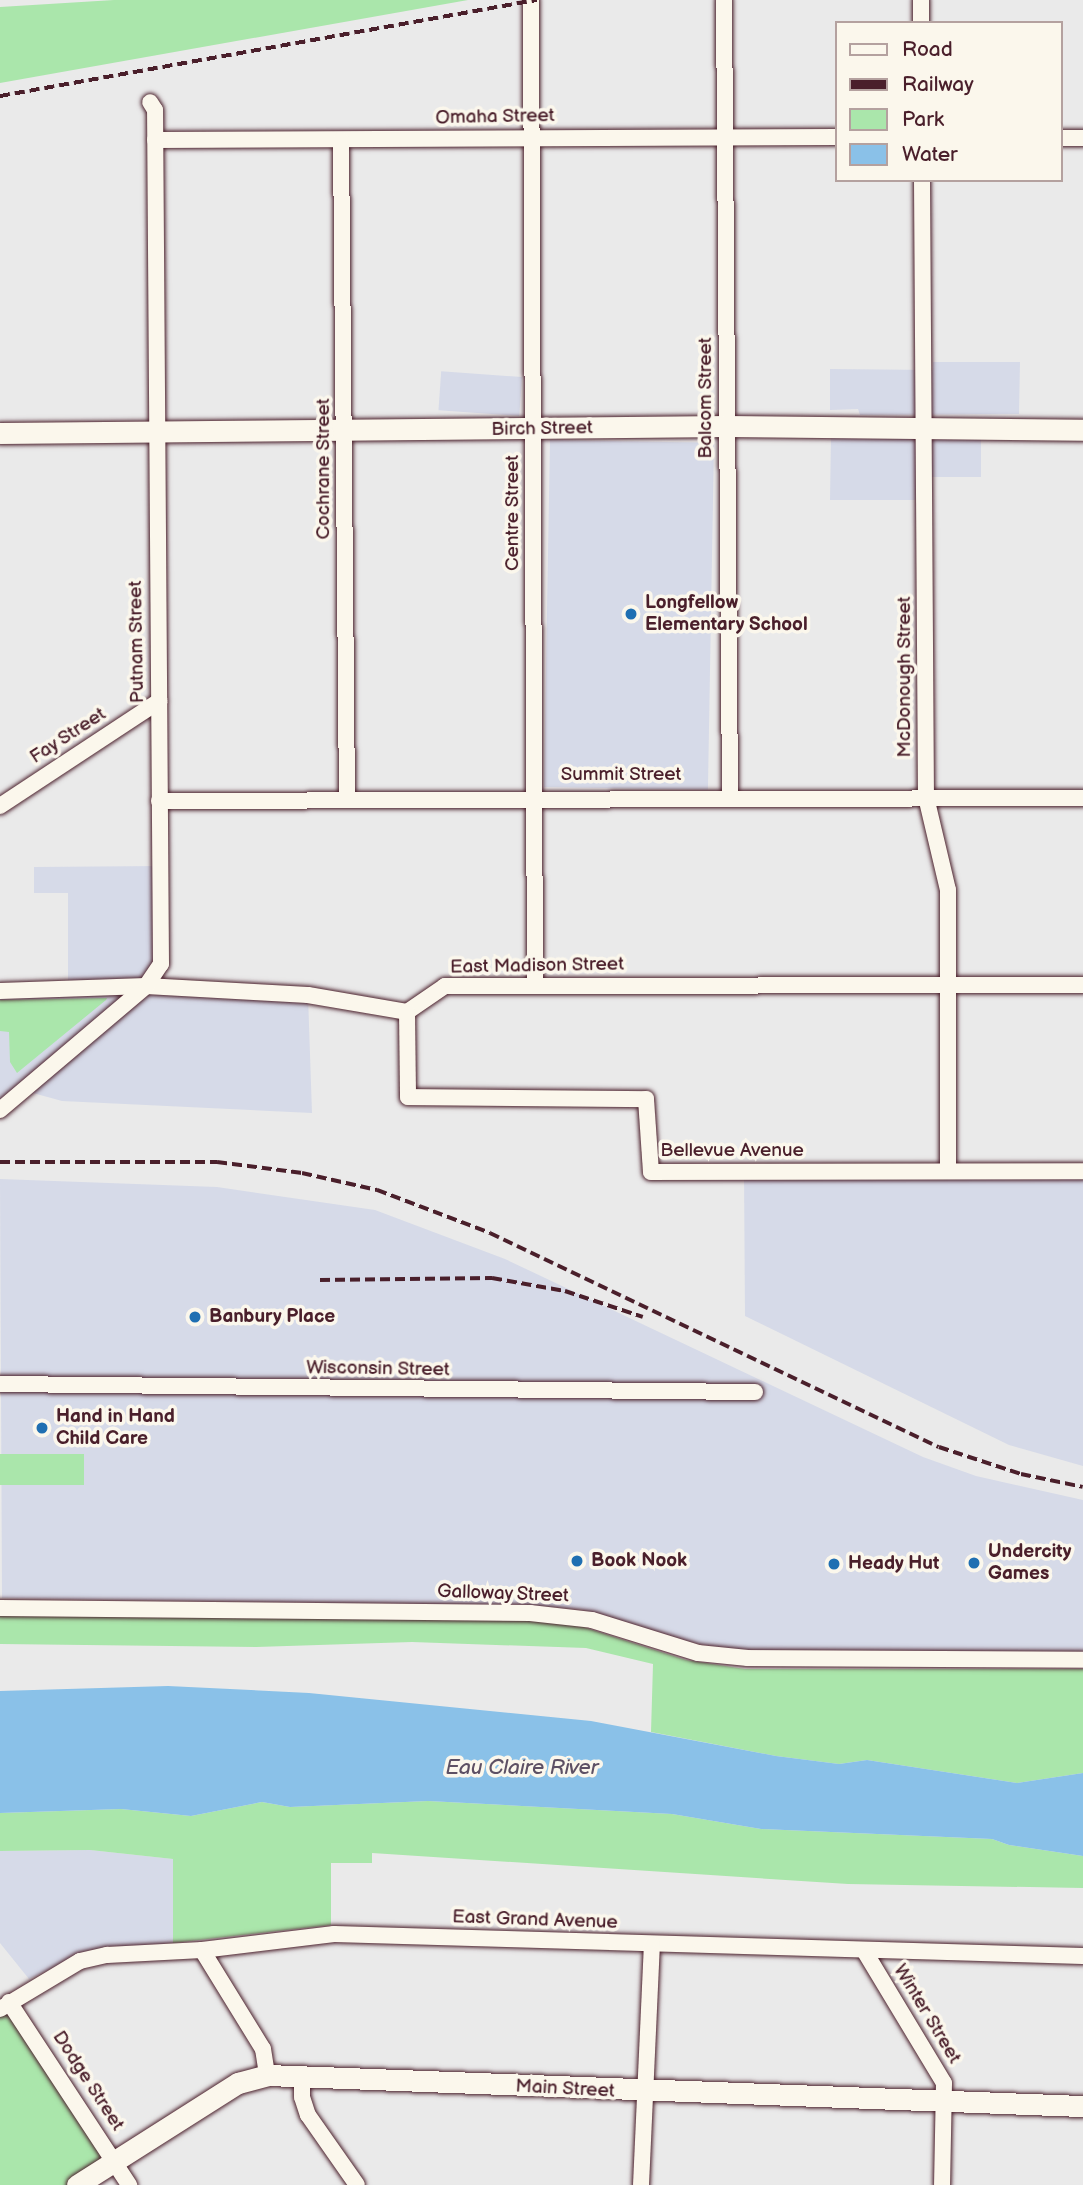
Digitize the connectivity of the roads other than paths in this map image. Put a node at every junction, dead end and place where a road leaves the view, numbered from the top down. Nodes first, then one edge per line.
1 (531, 0) edge
2 (724, 0) edge
3 (921, 0) edge
4 (922, 21) edge
5 (150, 102) dead end
6 (725, 137) junction
7 (834, 137) edge
8 (532, 138) junction
9 (1062, 138) edge
10 (1083, 138) edge
11 (341, 139) junction
12 (155, 140) junction
13 (922, 182) edge
14 (727, 426) junction
15 (534, 429) junction
16 (925, 430) junction
17 (1083, 430) edge
18 (345, 431) junction
19 (0, 433) edge
20 (156, 434) junction
21 (159, 702) junction
22 (730, 796) junction
23 (534, 797) junction
24 (926, 797) junction
25 (347, 798) junction
26 (1083, 798) edge
27 (159, 801) junction
28 (0, 806) edge
29 (535, 984) junction
30 (1083, 985) edge
31 (146, 986) junction
32 (950, 986) junction
33 (0, 991) edge
34 (407, 1012) junction
35 (0, 1110) edge
36 (948, 1171) junction
37 (1083, 1171) edge
38 (0, 1384) edge
39 (755, 1392) dead end
40 (0, 1608) edge
41 (1083, 1660) edge
42 (652, 1945) junction
43 (202, 1950) junction
44 (865, 1952) junction
45 (1083, 1956) edge
46 (5, 2005) edge
47 (267, 2075) junction
48 (302, 2077) junction
49 (646, 2092) junction
50 (944, 2102) junction
51 (1083, 2106) edge
52 (114, 2160) junction
53 (77, 2185) edge
54 (129, 2185) edge
55 (357, 2185) edge
56 (641, 2185) edge
57 (942, 2185) edge

1 - 8 street, Centre Street
2 - 6 street, Balcom Street
3 - 4 street
5 - 12 street, Putnam Street
6 - 7 street, Omaha Street
6 - 8 street, Omaha Street
6 - 14 street, Balcom Street
8 - 11 street, Omaha Street
8 - 15 street, Centre Street
9 - 10 street
11 - 12 street, Omaha Street
11 - 18 street, Cochrane Street
12 - 20 street, Putnam Street
13 - 16 street, McDonough Street
14 - 15 main road, Birch Street
14 - 16 main road, Birch Street
14 - 22 street, Balcom Street
15 - 18 main road, Birch Street
15 - 23 street, Centre Street
16 - 17 main road, Birch Street
16 - 24 street, McDonough Street
18 - 20 main road, Birch Street
18 - 25 street, Cochrane Street
19 - 20 main road, Birch Street
20 - 21 street, Putnam Street
21 - 27 street, Putnam Street
21 - 28 street, Fay Street
22 - 23 street, Summit Street
22 - 24 street, Summit Street
23 - 25 street, Summit Street
23 - 29 street, Centre Street
24 - 26 street, Summit Street
24 - 32 street, McDonough Street
25 - 27 street, Summit Street
27 - 31 street, Putnam Street
29 - 32 street, East Madison Street
29 - 34 street, East Madison Street
30 - 32 street, East Madison Street
31 - 33 street
31 - 34 street
31 - 35 street, Putnam Street
32 - 36 street, McDonough Street
34 - 36 street, Bellevue Avenue
36 - 37 street, Bellevue Avenue
38 - 39 street, Wisconsin Street
40 - 41 street, Galloway Street
42 - 43 street, East Grand Avenue
42 - 44 street, East Grand Avenue
42 - 49 street
43 - 46 street, East Grand Avenue
43 - 47 street
44 - 45 street, East Grand Avenue
44 - 50 street, Winter Street
46 - 52 street, Dodge Street
47 - 48 main road, Main Street
47 - 52 main road, Main Street
48 - 49 main road, Main Street
48 - 55 street
49 - 50 main road, Main Street
49 - 56 street
50 - 51 main road, Main Street
50 - 57 street, Winter Street
52 - 53 main road, Main Street
52 - 54 street, Dodge Street

